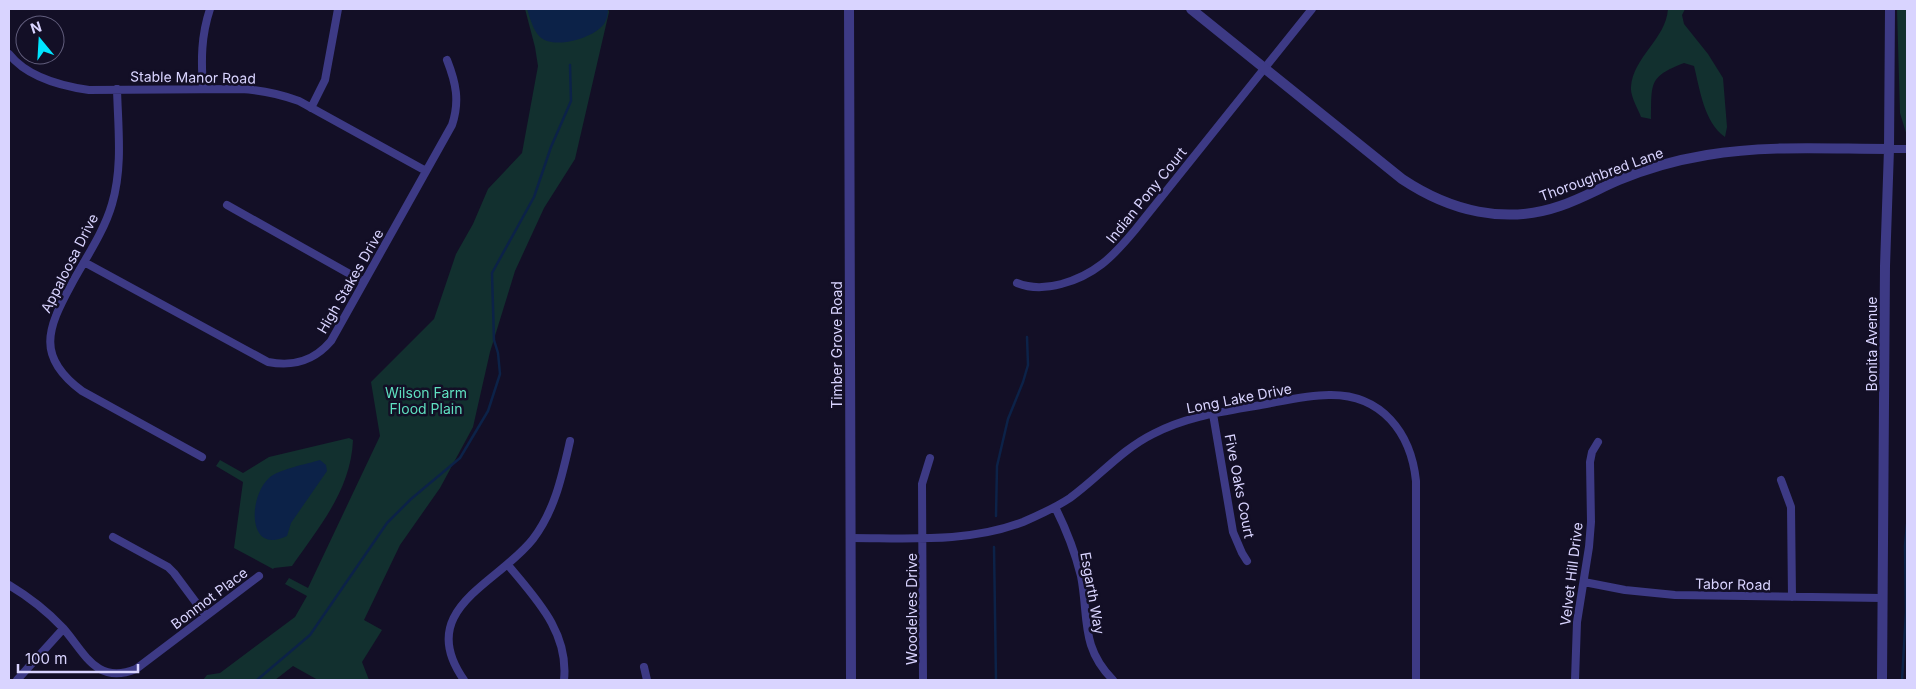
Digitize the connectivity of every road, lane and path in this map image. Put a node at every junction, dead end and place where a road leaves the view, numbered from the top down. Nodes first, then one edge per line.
1 (210, 9) edge
2 (338, 9) edge
3 (849, 9) edge
4 (1190, 9) edge
5 (1312, 9) edge
6 (1890, 9) edge
7 (10, 58) edge
8 (447, 60) dead end
9 (1264, 68) junction
10 (117, 89) junction
11 (203, 89) junction
12 (311, 108) junction
13 (1889, 149) junction
14 (1907, 149) edge
15 (426, 171) junction
16 (227, 205) dead end
17 (84, 262) junction
18 (364, 282) junction
19 (1017, 283) dead end
20 (1213, 414) junction
21 (570, 441) dead end
22 (1598, 442) dead end
23 (202, 457) dead end
24 (930, 458) dead end
25 (1781, 480) dead end
26 (1055, 507) junction
27 (113, 537) dead end
28 (851, 538) junction
29 (923, 538) junction
30 (1247, 561) dead end
31 (508, 565) junction
32 (259, 576) dead end
33 (1584, 582) junction
34 (9, 585) edge
35 (1792, 597) junction
36 (1883, 598) junction
37 (206, 616) junction
38 (64, 629) junction
39 (644, 667) dead end
40 (17, 680) edge
41 (464, 680) edge
42 (564, 680) edge
43 (647, 680) edge
44 (851, 680) edge
45 (923, 680) edge
46 (1113, 680) edge
47 (1416, 680) edge
48 (1575, 680) edge
49 (1882, 680) edge

1 - 11 street
2 - 12 street
3 - 28 street, Timber Grove Road
4 - 9 street, Thoroughbred Lane
5 - 9 street, Indian Pony Court
6 - 13 street, Bonita Avenue
7 - 10 street, Stable Manor Road
8 - 15 street, High Stakes Drive
9 - 13 street, Thoroughbred Lane
9 - 19 street, Indian Pony Court
10 - 11 street, Stable Manor Road
10 - 17 street, Appaloosa Drive
11 - 12 street, Stable Manor Road
12 - 15 street, Stable Manor Road
13 - 14 street, Thoroughbred Lane
13 - 36 street, Bonita Avenue
15 - 18 street, High Stakes Drive
16 - 18 street
17 - 18 street, High Stakes Drive
17 - 23 street, Appaloosa Drive
20 - 26 street, Long Lake Drive
20 - 30 street, Five Oaks Court
20 - 47 street, Long Lake Drive
21 - 31 street
22 - 33 street, Velvet Hill Drive
24 - 29 street, Woodelves Drive
25 - 35 street
26 - 29 street, Long Lake Drive
26 - 46 street, Esgarth Way
27 - 37 street
28 - 29 street, Long Lake Drive
28 - 44 street, Timber Grove Road
29 - 45 street, Woodelves Drive
31 - 41 street
31 - 42 street
32 - 37 street, Bonmot Place
33 - 35 street, Tabor Road
33 - 48 street, Velvet Hill Drive
34 - 38 street, Bonmot Place
35 - 36 street, Tabor Road
36 - 49 street, Bonita Avenue
37 - 38 street, Bonmot Place
38 - 40 street
39 - 43 street

